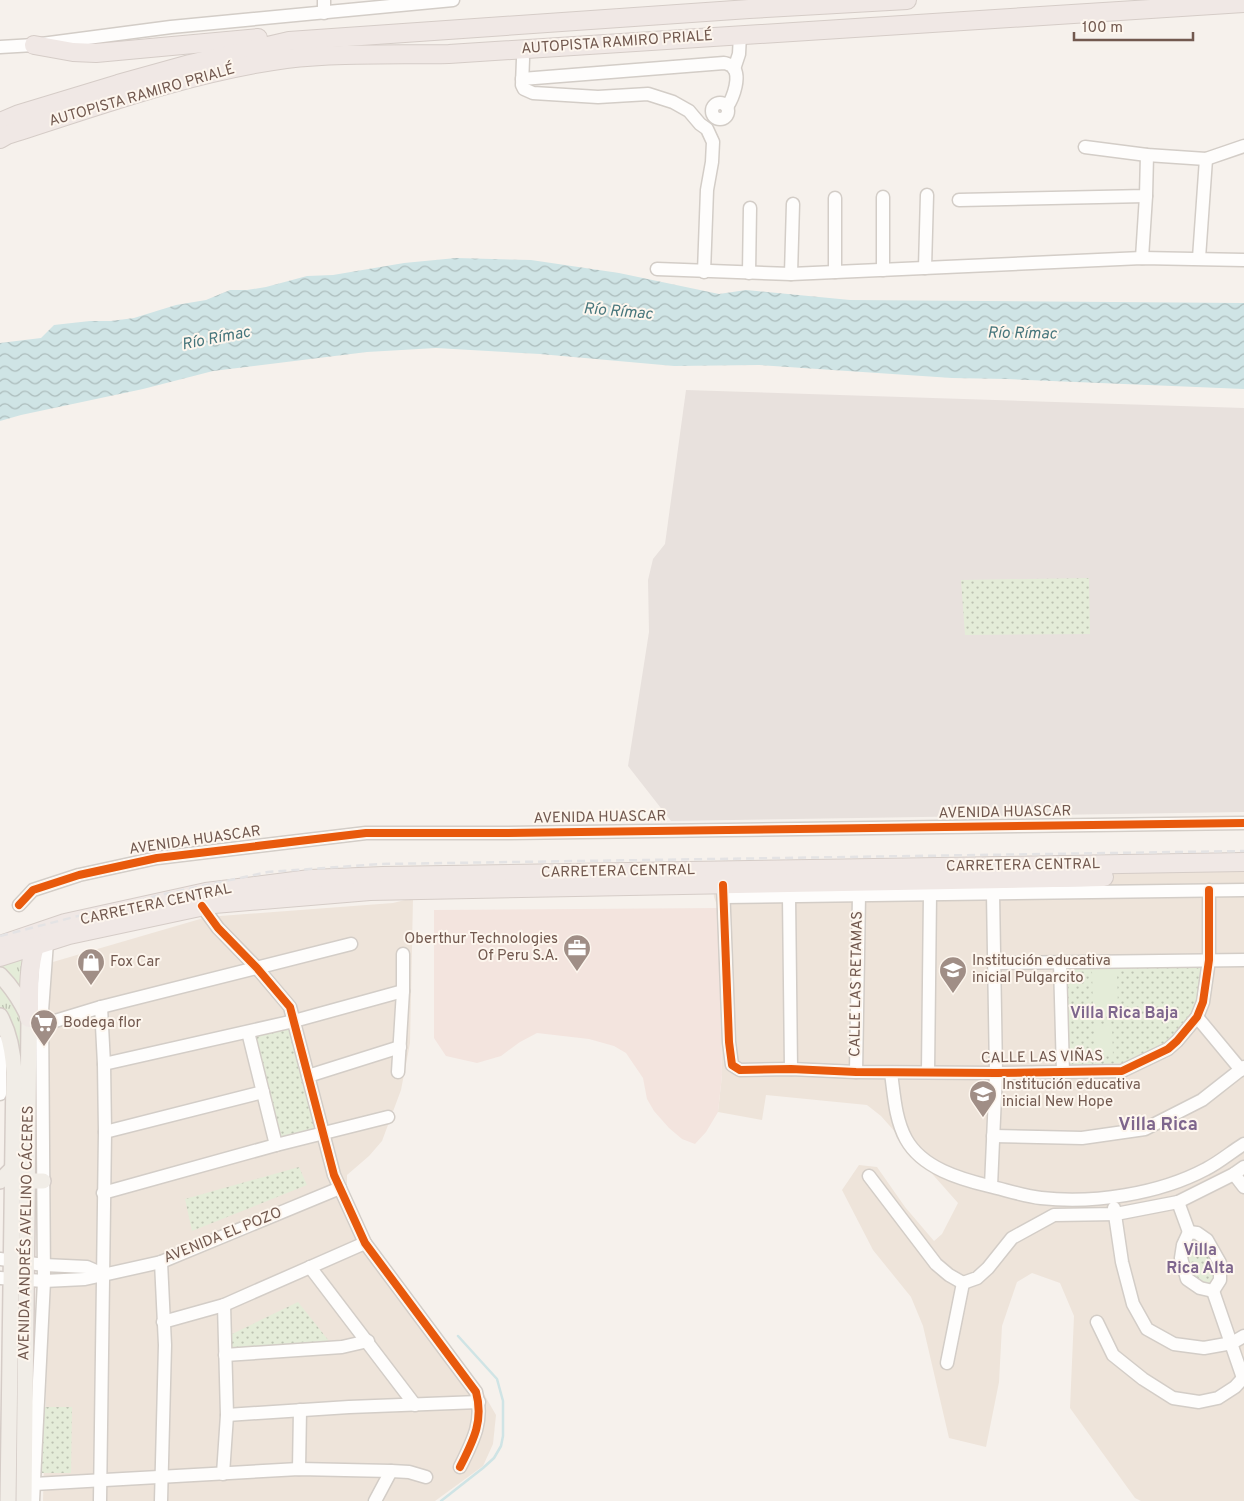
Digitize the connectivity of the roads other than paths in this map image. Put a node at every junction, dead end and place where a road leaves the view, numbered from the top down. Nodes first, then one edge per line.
1 (453, 0) edge
2 (907, 0) edge
3 (1244, 3) edge
4 (324, 6) edge
5 (740, 36) junction
6 (280, 43) junction
7 (34, 45) junction
8 (0, 47) edge
9 (523, 59) dead end
10 (734, 68) junction
11 (522, 80) junction
12 (727, 107) dead end
13 (0, 122) edge
14 (0, 139) edge
15 (1244, 146) edge
16 (1085, 147) dead end
17 (1147, 155) junction
18 (1206, 158) junction
19 (927, 194) dead end
20 (1146, 196) junction
21 (882, 197) dead end
22 (835, 198) dead end
23 (959, 200) dead end
24 (793, 204) dead end
25 (750, 208) dead end
26 (1142, 258) junction
27 (1199, 258) junction
28 (1244, 260) edge
29 (925, 268) junction
30 (658, 269) dead end
31 (883, 270) junction
32 (704, 272) junction
33 (835, 272) junction
34 (749, 273) junction
35 (791, 274) junction
36 (1244, 822) edge
37 (1244, 862) edge
38 (1244, 874) edge
39 (788, 882) junction
40 (1209, 890) junction
41 (1244, 890) edge
42 (724, 891) junction
43 (993, 893) junction
44 (930, 894) junction
45 (859, 895) junction
46 (19, 904) dead end
47 (202, 906) junction
48 (41, 944) junction
49 (351, 944) dead end
50 (0, 945) edge
51 (403, 954) dead end
52 (0, 957) edge
53 (1209, 960) junction
54 (1244, 960) edge
55 (993, 963) junction
56 (1060, 963) junction
57 (257, 968) junction
58 (0, 975) edge
59 (403, 991) junction
60 (101, 1007) junction
61 (0, 1016) edge
62 (1197, 1017) junction
63 (35, 1019) junction
64 (294, 1021) junction
65 (248, 1032) junction
66 (0, 1043) edge
67 (400, 1047) junction
68 (1, 1061) edge
69 (104, 1064) junction
70 (1242, 1068) edge
71 (792, 1070) junction
72 (14, 1072) junction
73 (398, 1072) dead end
74 (856, 1072) junction
75 (891, 1072) junction
76 (928, 1072) junction
77 (1063, 1072) junction
78 (996, 1073) junction
79 (308, 1076) junction
80 (263, 1092) junction
81 (0, 1094) edge
82 (388, 1117) dead end
83 (21, 1124) junction
84 (105, 1132) junction
85 (323, 1133) junction
86 (993, 1136) junction
87 (1244, 1144) edge
88 (276, 1145) junction
89 (13, 1168) junction
90 (1239, 1170) edge
91 (869, 1176) dead end
92 (0, 1181) edge
93 (27, 1181) junction
94 (43, 1181) junction
95 (991, 1186) junction
96 (1244, 1187) edge
97 (340, 1188) junction
98 (103, 1193) junction
99 (1103, 1199) junction
100 (1178, 1202) junction
101 (1116, 1214) junction
102 (1190, 1232) junction
103 (365, 1243) junction
104 (6, 1260) edge
105 (27, 1262) junction
106 (161, 1262) junction
107 (44, 1265) junction
108 (310, 1267) junction
109 (103, 1274) junction
110 (5, 1279) edge
111 (26, 1280) junction
112 (44, 1281) junction
113 (963, 1283) junction
114 (1213, 1291) junction
115 (224, 1305) junction
116 (163, 1322) junction
117 (1097, 1322) dead end
118 (1244, 1336) edge
119 (368, 1341) junction
120 (1232, 1343) junction
121 (225, 1355) junction
122 (947, 1363) dead end
123 (10, 1368) junction
124 (25, 1369) junction
125 (1244, 1377) edge
126 (479, 1402) junction
127 (415, 1404) junction
128 (300, 1410) junction
129 (226, 1415) junction
130 (460, 1467) dead end
131 (299, 1469) junction
132 (390, 1470) junction
133 (223, 1474) junction
134 (426, 1476) dead end
135 (162, 1478) junction
136 (101, 1480) junction
137 (34, 1484) junction
138 (8, 1501) edge
139 (24, 1501) edge
140 (34, 1501) edge
141 (100, 1501) edge
142 (161, 1501) edge
143 (375, 1501) edge

1 - 4 street
2 - 6 highway, AUTOPISTA RAMIRO PRIALÉ
3 - 5 highway, AUTOPISTA RAMIRO PRIALÉ
4 - 7 street
5 - 10 street
5 - 14 highway, AUTOPISTA RAMIRO PRIALÉ
6 - 7 highway
6 - 13 highway, AUTOPISTA RAMIRO PRIALÉ
7 - 8 street
9 - 11 street
10 - 11 street
10 - 12 street
11 - 32 street
15 - 18 street
16 - 17 street
17 - 18 street
17 - 20 street
18 - 27 street
19 - 29 street
20 - 23 street
20 - 26 street
21 - 31 street
22 - 33 street
24 - 35 street
25 - 34 street
26 - 27 street
26 - 29 street
27 - 28 street
29 - 31 street
30 - 32 street
31 - 33 street
32 - 34 street
33 - 35 street
34 - 35 street
36 - 46 street, AVENIDA HUASCAR
37 - 39 highway, CARRETERA CENTRAL
38 - 39 highway, CARRETERA CENTRAL
39 - 42 highway, CARRETERA CENTRAL
39 - 45 street
39 - 50 highway, CARRETERA CENTRAL
39 - 71 street
40 - 41 street
40 - 43 street
40 - 53 street, CALLE LAS VIÑAS
42 - 47 highway, CARRETERA CENTRAL
42 - 71 street, CALLE LAS VIÑAS
43 - 44 street
43 - 55 street
44 - 45 street
44 - 76 street
45 - 74 street, CALLE LAS RETAMAS
47 - 48 highway, CARRETERA CENTRAL
47 - 57 street
48 - 52 highway, CARRETERA CENTRAL
48 - 63 highway
49 - 57 street
51 - 59 street
53 - 54 street
53 - 56 street
53 - 62 street, CALLE LAS VIÑAS
55 - 56 street
55 - 78 street
56 - 77 street
57 - 60 street
57 - 64 street
58 - 63 main road, AVENIDA ANDRÉS AVELINO CÁCERES
59 - 64 street
59 - 67 street
60 - 63 street
60 - 69 street
61 - 72 main road, AVENIDA ANDRÉS AVELINO CÁCERES
62 - 70 street
62 - 77 street, CALLE LAS VIÑAS
63 - 83 main road, AVENIDA ANDRÉS AVELINO CÁCERES
63 - 94 street
64 - 65 street
64 - 79 street
65 - 69 street
65 - 80 street
66 - 68 street
67 - 73 street
67 - 79 street
68 - 72 main road
68 - 81 street
69 - 84 street
70 - 86 street
71 - 74 street, CALLE LAS VIÑAS
72 - 83 main road, AVENIDA ANDRÉS AVELINO CÁCERES
74 - 75 street, CALLE LAS VIÑAS
75 - 76 street, CALLE LAS VIÑAS
75 - 95 street
76 - 78 street, CALLE LAS VIÑAS
77 - 78 street, CALLE LAS VIÑAS
78 - 86 street
79 - 85 street
80 - 84 street
80 - 88 street
82 - 85 street
83 - 89 main road, AVENIDA ANDRÉS AVELINO CÁCERES
83 - 93 main road, AVENIDA ANDRÉS AVELINO CÁCERES
84 - 98 street
85 - 88 street
85 - 97 street
86 - 95 street
87 - 99 street
88 - 98 street
89 - 92 main road
89 - 104 main road, AVENIDA ANDRÉS AVELINO CÁCERES
90 - 96 street
90 - 100 street
91 - 113 street
93 - 94 main road
93 - 105 main road, AVENIDA ANDRÉS AVELINO CÁCERES
94 - 107 street
95 - 99 street
97 - 103 street
97 - 106 street, AVENIDA EL POZO
98 - 109 street
99 - 101 street
100 - 101 street
100 - 102 street
101 - 113 street
101 - 120 street
102 - 114 street
102 - 114 street
103 - 108 street
103 - 126 street
104 - 105 street, AVENIDA EL POZO
104 - 110 main road, AVENIDA ANDRÉS AVELINO CÁCERES
105 - 107 street, AVENIDA EL POZO
105 - 111 main road, AVENIDA ANDRÉS AVELINO CÁCERES
106 - 109 street, AVENIDA EL POZO
106 - 116 street
107 - 109 street, AVENIDA EL POZO
107 - 112 street
108 - 115 street
108 - 119 street
109 - 112 street, AVENIDA EL POZO
109 - 136 street
110 - 111 street, AVENIDA EL POZO
110 - 123 main road, AVENIDA ANDRÉS AVELINO CÁCERES
111 - 112 street, AVENIDA EL POZO
111 - 124 main road, AVENIDA ANDRÉS AVELINO CÁCERES
112 - 137 street
113 - 122 street
114 - 120 street
115 - 116 street
115 - 121 street
116 - 135 street
117 - 125 street
118 - 120 street
119 - 121 street
119 - 127 street
120 - 125 street
121 - 129 street
123 - 124 main road
123 - 138 main road, AVENIDA ANDRÉS AVELINO CÁCERES
124 - 139 main road, AVENIDA ANDRÉS AVELINO CÁCERES
126 - 127 street
126 - 130 street
127 - 128 street
128 - 129 street
128 - 131 street
129 - 133 street
131 - 132 street
131 - 133 street
132 - 134 street
132 - 143 street
133 - 135 street
135 - 136 street
135 - 142 street
136 - 137 street
136 - 141 street
137 - 140 street

